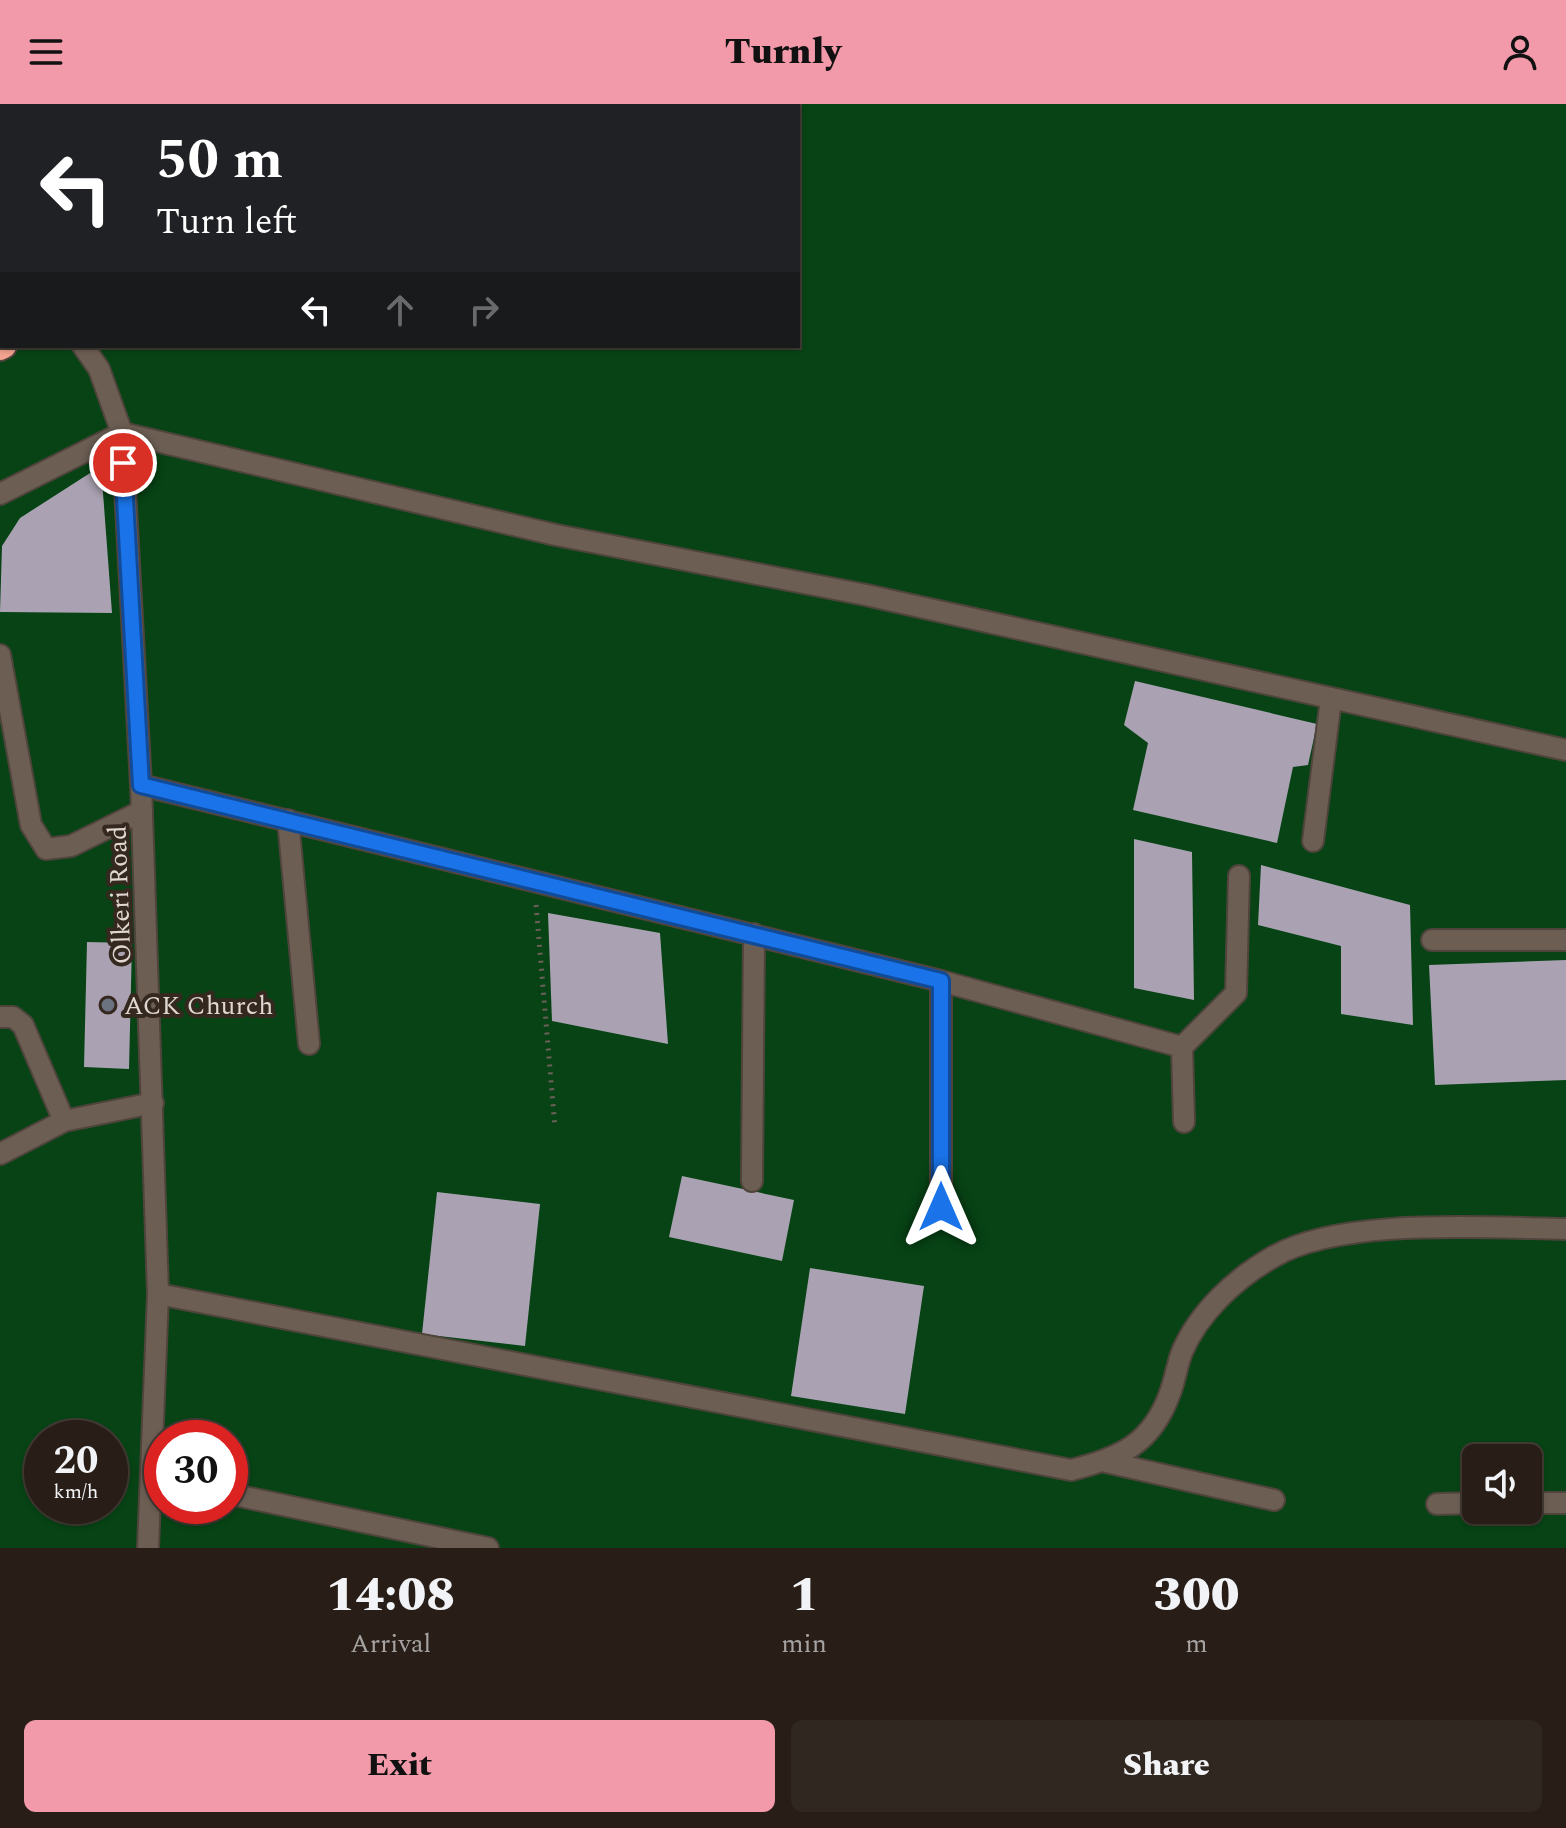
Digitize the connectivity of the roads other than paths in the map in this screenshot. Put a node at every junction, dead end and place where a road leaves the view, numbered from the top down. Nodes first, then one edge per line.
1 (84, 348) edge
2 (122, 433) junction
3 (0, 494) edge
4 (0, 655) edge
5 (1331, 699) junction
6 (1566, 750) edge
7 (141, 785) junction
8 (142, 811) junction
9 (288, 820) junction
10 (1313, 841) dead end
11 (1239, 876) dead end
12 (754, 934) junction
13 (1432, 940) dead end
14 (1566, 940) edge
15 (941, 981) junction
16 (0, 1017) edge
17 (309, 1044) dead end
18 (1182, 1047) junction
19 (153, 1103) junction
20 (64, 1121) junction
21 (1184, 1122) dead end
22 (0, 1154) edge
23 (752, 1181) dead end
24 (941, 1207) dead end
25 (1566, 1229) edge
26 (158, 1294) junction
27 (157, 1420) edge
28 (1106, 1462) junction
29 (248, 1498) edge
30 (1274, 1500) dead end
31 (1462, 1503) edge
32 (1542, 1503) edge
33 (1566, 1503) edge
34 (1437, 1504) dead end
35 (151, 1524) edge
36 (148, 1548) edge
37 (488, 1548) edge

1 - 2 street, Olkeri Road
2 - 3 street
2 - 5 street
2 - 7 street, Olkeri Road
4 - 8 street
5 - 6 street
5 - 10 street
7 - 8 street, Olkeri Road
7 - 9 street
8 - 19 street, Olkeri Road
9 - 12 street
9 - 17 street
11 - 18 street
12 - 15 street
12 - 23 street
13 - 14 street
15 - 18 street
15 - 24 street
16 - 20 street
18 - 21 street
19 - 20 street
19 - 26 street, Olkeri Road
20 - 22 street
25 - 28 street
26 - 27 street, Olkeri Road
26 - 28 street
28 - 30 street
29 - 37 street
31 - 34 street
32 - 33 street
35 - 36 street, Olkeri Road

